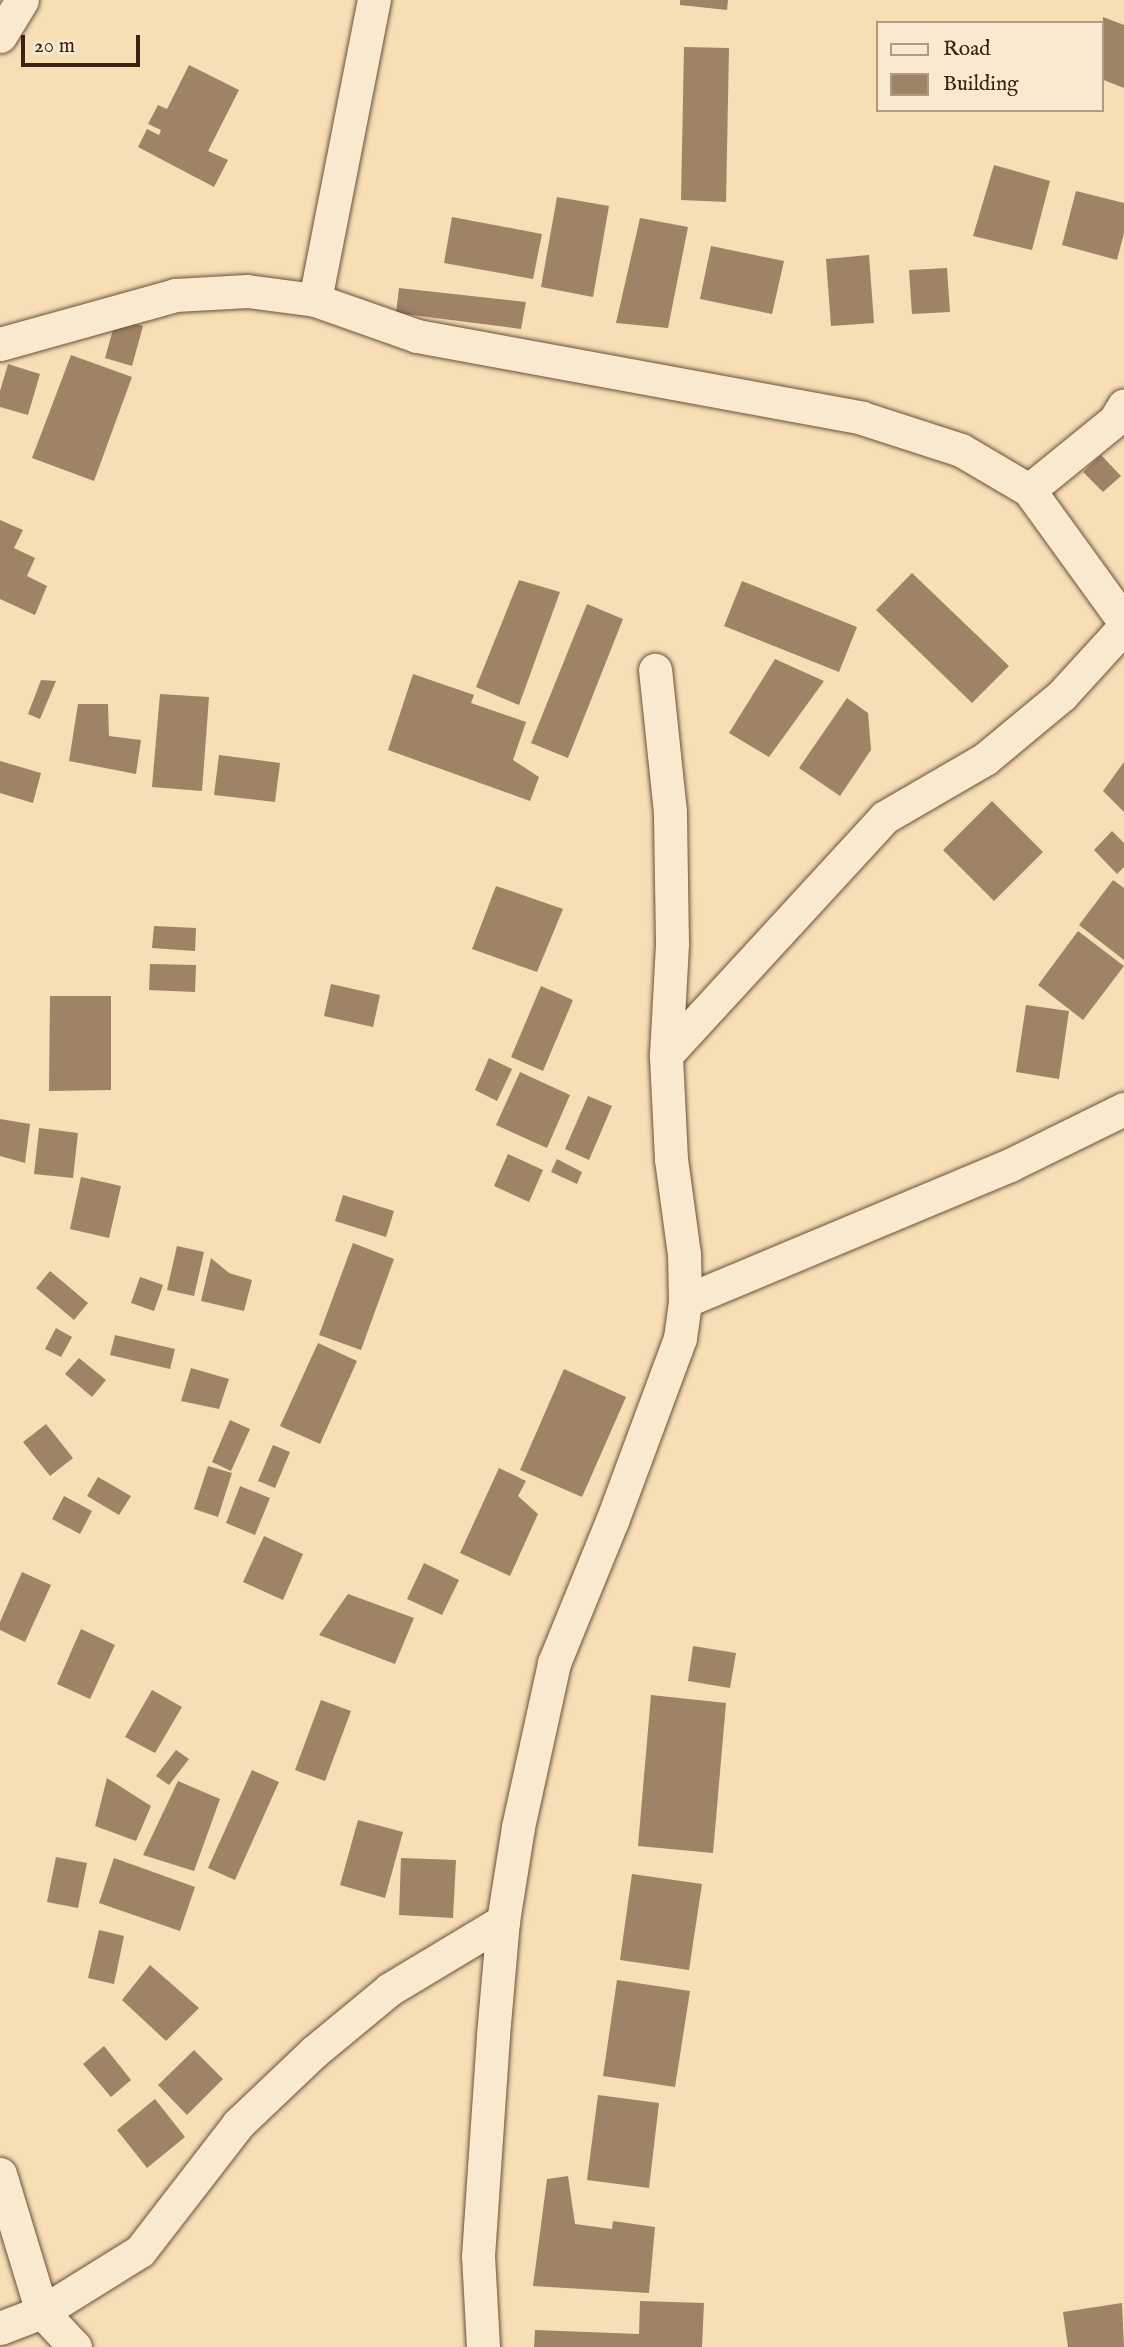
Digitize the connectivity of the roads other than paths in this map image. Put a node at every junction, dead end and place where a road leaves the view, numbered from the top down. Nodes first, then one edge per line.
1 (22, 0) edge
2 (374, 0) edge
3 (0, 36) edge
4 (315, 300) junction
5 (0, 344) edge
6 (1124, 405) edge
7 (1029, 490) junction
8 (1124, 621) edge
9 (1124, 627) edge
10 (655, 670) dead end
11 (666, 1055) junction
12 (1124, 1109) edge
13 (685, 1301) junction
14 (503, 1921) junction
15 (0, 2174) edge
16 (42, 2312) junction
17 (0, 2328) edge
18 (75, 2347) edge
19 (483, 2347) edge

1 - 3 street
2 - 4 street
4 - 5 street
4 - 7 street
6 - 7 street
7 - 8 street
9 - 11 street
10 - 11 street
11 - 13 street
12 - 13 street
13 - 14 street
14 - 16 street
14 - 19 street
15 - 16 street
16 - 17 street
16 - 18 street

